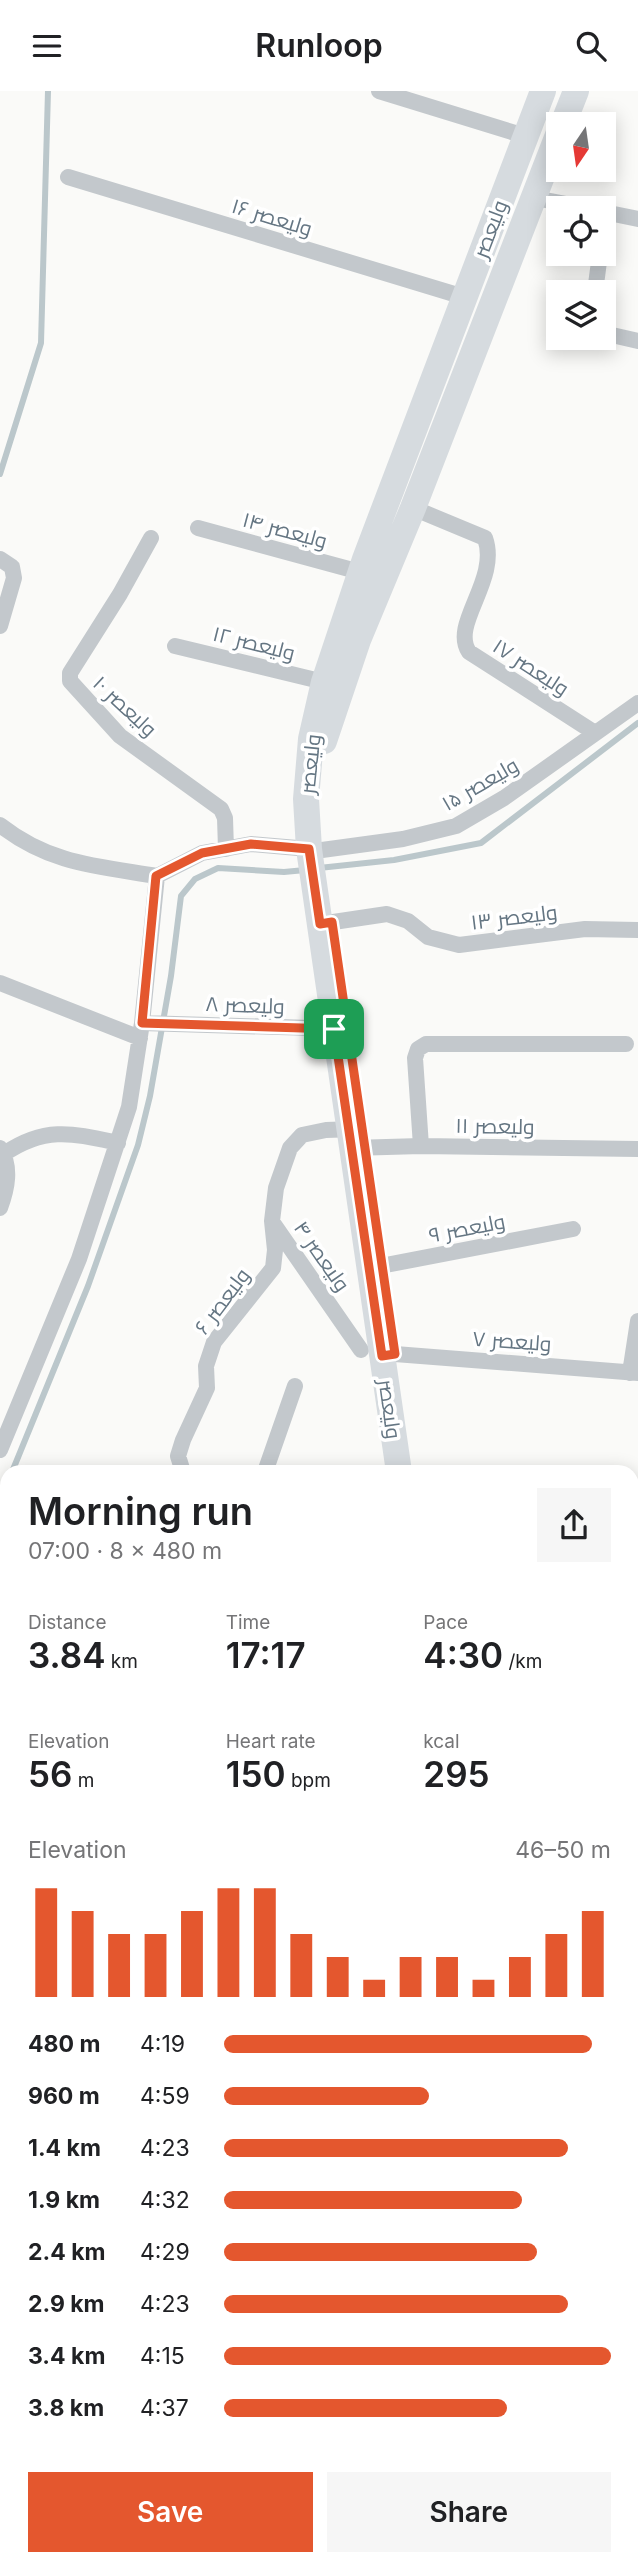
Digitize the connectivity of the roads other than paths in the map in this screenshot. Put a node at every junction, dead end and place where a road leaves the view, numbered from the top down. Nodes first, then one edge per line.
1 (379, 91) edge
2 (542, 91) edge
3 (576, 91) edge
4 (568, 112) edge
5 (525, 137) junction
6 (546, 168) edge
7 (68, 177) dead end
8 (535, 198) junction
9 (546, 200) edge
10 (616, 217) edge
11 (638, 219) edge
12 (464, 297) junction
13 (616, 336) edge
14 (638, 341) edge
15 (413, 508) junction
16 (198, 528) dead end
17 (151, 538) dead end
18 (0, 559) edge
19 (360, 572) junction
20 (0, 626) edge
21 (175, 646) dead end
22 (324, 681) junction
23 (638, 703) edge
24 (595, 733) junction
25 (0, 825) edge
26 (226, 849) junction
27 (317, 862) junction
28 (156, 876) junction
29 (326, 923) junction
30 (638, 930) edge
31 (0, 983) edge
32 (144, 1028) junction
33 (340, 1029) junction
34 (626, 1044) dead end
35 (357, 1138) junction
36 (118, 1143) junction
37 (421, 1146) junction
38 (638, 1149) edge
39 (2, 1151) edge
40 (0, 1208) edge
41 (272, 1221) junction
42 (572, 1229) dead end
43 (376, 1268) junction
44 (638, 1321) edge
45 (379, 1353) junction
46 (634, 1373) edge
47 (295, 1386) dead end
48 (0, 1451) edge
49 (181, 1465) edge
50 (267, 1465) edge
51 (398, 1465) edge
52 (410, 1465) edge

1 - 5 street
2 - 5 main road, ولیعصر
3 - 4 main road
5 - 12 main road, ولیعصر
6 - 8 main road, ولیعصر
7 - 12 street, ولیعصر ۱۶
8 - 9 street
8 - 15 main road, ولیعصر
10 - 11 street
12 - 19 main road, ولیعصر
13 - 14 street
15 - 24 street, ولیعصر ۱۷
15 - 27 main road, ولیعصر
16 - 19 street, ولیعصر ۱۴
17 - 26 street, ولیعصر ۱۰
18 - 20 street
19 - 22 main road, ولیعصر
21 - 22 street, ولیعصر ۱۲
22 - 27 main road, ولیعصر
23 - 24 street, ولیعصر ۱۵
24 - 27 street, ولیعصر ۱۵
25 - 28 street
26 - 27 street
26 - 28 street
27 - 29 main road, ولیعصر
28 - 32 street
29 - 30 street, ولیعصر ۱۳
29 - 33 main road, ولیعصر
31 - 32 street, ولیعصر ۸
32 - 33 street, ولیعصر ۸
32 - 36 street
33 - 35 main road, ولیعصر
34 - 37 street
35 - 37 street, ولیعصر ۱۱
35 - 41 street, ولیعصر ۶
35 - 43 main road, ولیعصر
36 - 39 street
36 - 48 street
37 - 38 street, ولیعصر ۱۱
39 - 40 street
41 - 45 street, ولیعصر ۴
41 - 49 street, ولیعصر ۶
42 - 43 street, ولیعصر ۹
43 - 45 main road, ولیعصر
44 - 46 street
45 - 46 street, ولیعصر ۷
45 - 51 main road, ولیعصر
45 - 52 main road, ولیعصر
47 - 50 street

